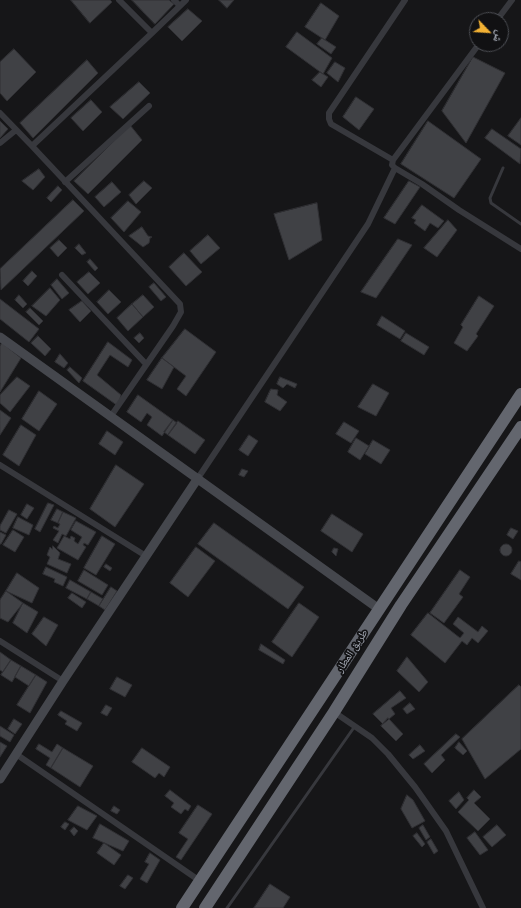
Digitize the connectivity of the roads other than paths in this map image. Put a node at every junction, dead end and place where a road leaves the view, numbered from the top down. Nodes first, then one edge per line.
1 (119, 0) edge
2 (174, 0) edge
3 (186, 0) edge
4 (405, 0) edge
5 (512, 0) edge
6 (180, 6) junction
7 (503, 12) edge
8 (152, 33) junction
9 (474, 52) edge
10 (148, 106) dead end
11 (0, 112) edge
12 (16, 130) junction
13 (0, 143) edge
14 (32, 146) junction
15 (393, 160) junction
16 (395, 168) junction
17 (503, 168) dead end
18 (65, 182) junction
19 (521, 224) edge
20 (521, 249) edge
21 (62, 274) dead end
22 (0, 337) edge
23 (146, 364) junction
24 (521, 394) edge
25 (111, 416) junction
26 (521, 427) edge
27 (0, 465) edge
28 (198, 478) junction
29 (146, 556) junction
30 (379, 609) junction
31 (0, 641) edge
32 (63, 680) junction
33 (334, 712) junction
34 (355, 726) junction
35 (16, 754) junction
36 (0, 779) edge
37 (200, 881) junction
38 (182, 908) edge
39 (205, 908) edge
40 (228, 908) edge
41 (483, 908) edge

1 - 8 street
2 - 6 street
3 - 6 street
4 - 15 street
5 - 7 street
6 - 8 street
8 - 14 street
9 - 15 street
10 - 18 street
11 - 12 street
12 - 13 street
12 - 14 street
14 - 18 street
15 - 16 street
16 - 20 street
16 - 28 street
17 - 19 lane
18 - 23 street
21 - 23 street
22 - 25 street
23 - 25 street
24 - 30 highway, طريق المطار
25 - 28 street
26 - 33 highway, طريق المطار
27 - 29 street
28 - 29 street
28 - 30 street
29 - 32 street
30 - 37 highway, طريق المطار
31 - 32 street
32 - 35 street
33 - 34 street
33 - 39 highway, طريق المطار
34 - 40 lane
34 - 41 street
35 - 36 street
35 - 37 street
37 - 38 highway, طريق المطار

